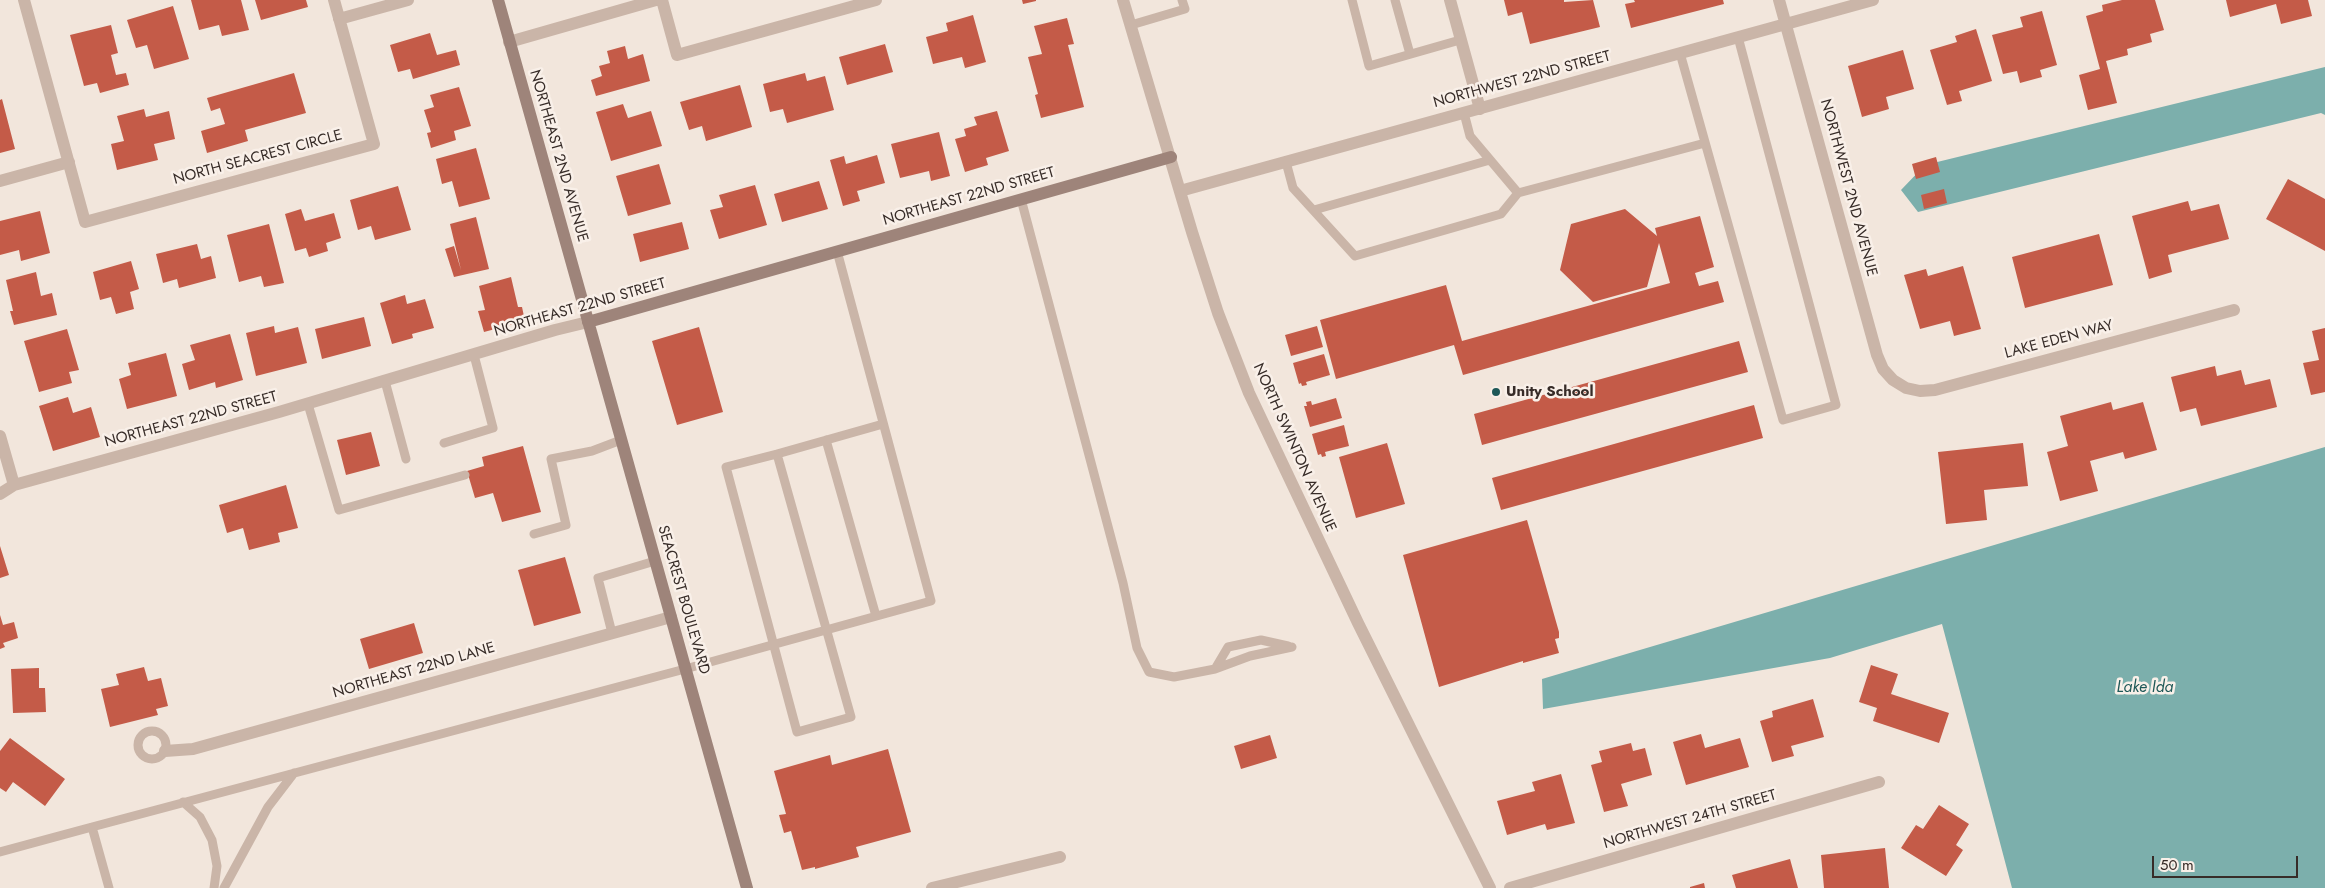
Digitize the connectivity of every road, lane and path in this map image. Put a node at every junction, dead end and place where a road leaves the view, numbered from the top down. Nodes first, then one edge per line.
1 (24, 0) edge
2 (334, 0) edge
3 (408, 0) edge
4 (498, 0) edge
5 (656, 0) edge
6 (662, 0) edge
7 (876, 0) edge
8 (1123, 0) edge
9 (1182, 0) edge
10 (1352, 0) edge
11 (1395, 0) edge
12 (1450, 0) edge
13 (1779, 0) edge
14 (1872, 0) edge
15 (339, 19) junction
16 (1786, 24) junction
17 (1131, 25) junction
18 (1738, 37) junction
19 (1460, 40) junction
20 (509, 42) junction
21 (1680, 53) junction
22 (1410, 54) junction
23 (1480, 109) junction
24 (1464, 113) junction
25 (1705, 143) junction
26 (1170, 157) junction
27 (1490, 160) junction
28 (69, 162) junction
29 (1286, 162) junction
30 (0, 181) edge
31 (1180, 191) junction
32 (1518, 193) junction
33 (1021, 199) junction
34 (1314, 210) junction
35 (837, 251) junction
36 (2234, 310) dead end
37 (588, 322) junction
38 (474, 355) junction
39 (1893, 380) joint
40 (385, 381) junction
41 (308, 404) junction
42 (883, 424) junction
43 (0, 436) edge
44 (621, 440) junction
45 (826, 440) junction
46 (444, 443) dead end
47 (777, 454) junction
48 (406, 460) dead end
49 (465, 475) dead end
50 (14, 485) junction
51 (0, 494) edge
52 (534, 534) dead end
53 (655, 561) junction
54 (876, 616) junction
55 (671, 617) junction
56 (826, 630) junction
57 (612, 633) junction
58 (774, 644) junction
59 (686, 669) junction
60 (1215, 669) junction
61 (165, 751) dead end
62 (294, 773) junction
63 (1880, 782) dead end
64 (183, 802) junction
65 (92, 827) junction
66 (0, 852) edge
67 (1060, 857) dead end
68 (110, 888) edge
69 (214, 888) edge
70 (224, 888) edge
71 (747, 888) edge
72 (932, 888) edge
73 (1490, 888) edge
74 (1510, 888) edge

1 - 28 street
2 - 15 street
3 - 15 street
4 - 20 street, NORTHEAST 2ND AVENUE
5 - 20 street
6 - 7 street
8 - 17 street, NORTH SWINTON AVENUE
9 - 17 lane
10 - 22 lane
11 - 22 lane
12 - 19 street
13 - 16 street, NORTHWEST 2ND AVENUE
14 - 16 street, NORTHWEST 22ND STREET
15 - 28 street, NORTH SEACREST CIRCLE
16 - 18 street, NORTHWEST 22ND STREET
16 - 39 street, NORTHWEST 2ND AVENUE
17 - 26 street, NORTH SWINTON AVENUE
18 - 21 street, NORTHWEST 22ND STREET
18 - 25 lane
19 - 22 lane
19 - 23 street
20 - 37 street, NORTHEAST 2ND AVENUE
21 - 23 street, NORTHWEST 22ND STREET
21 - 25 lane
23 - 24 street, NORTHWEST 22ND STREET
24 - 27 lane
24 - 29 street, NORTHWEST 22ND STREET
25 - 32 lane
26 - 31 street, NORTH SWINTON AVENUE
26 - 33 street, NORTHEAST 22ND STREET
27 - 32 lane
27 - 34 lane
28 - 30 street
29 - 31 street, NORTHWEST 22ND STREET
29 - 34 lane
31 - 73 street, NORTH SWINTON AVENUE
32 - 34 lane
33 - 35 street, NORTHEAST 22ND STREET
33 - 60 lane
35 - 37 street, NORTHEAST 22ND STREET
35 - 42 lane
36 - 39 street, LAKE EDEN WAY
37 - 38 street, NORTHEAST 22ND STREET
37 - 44 street, SEACREST BOULEVARD
38 - 40 street, NORTHEAST 22ND STREET
38 - 46 lane
40 - 41 street, NORTHEAST 22ND STREET
40 - 48 lane
41 - 49 lane
41 - 50 street, NORTHEAST 22ND STREET
42 - 45 lane
42 - 54 lane
43 - 50 street
44 - 52 lane
44 - 53 street, SEACREST BOULEVARD
45 - 47 lane
45 - 54 lane
47 - 56 lane
47 - 58 lane
50 - 51 street, NORTHEAST 22ND STREET
53 - 55 street, SEACREST BOULEVARD
53 - 57 lane
54 - 56 lane
55 - 57 street, NORTHEAST 22ND LANE
55 - 59 street, SEACREST BOULEVARD
56 - 58 lane
56 - 58 lane
57 - 61 street, NORTHEAST 22ND LANE
58 - 59 lane
59 - 62 lane
59 - 71 street, SEACREST BOULEVARD
60 - 60 lane
62 - 64 lane
62 - 70 lane
63 - 74 street, NORTHWEST 24TH STREET
64 - 65 lane
64 - 69 lane
65 - 66 lane
65 - 68 lane
67 - 72 street

